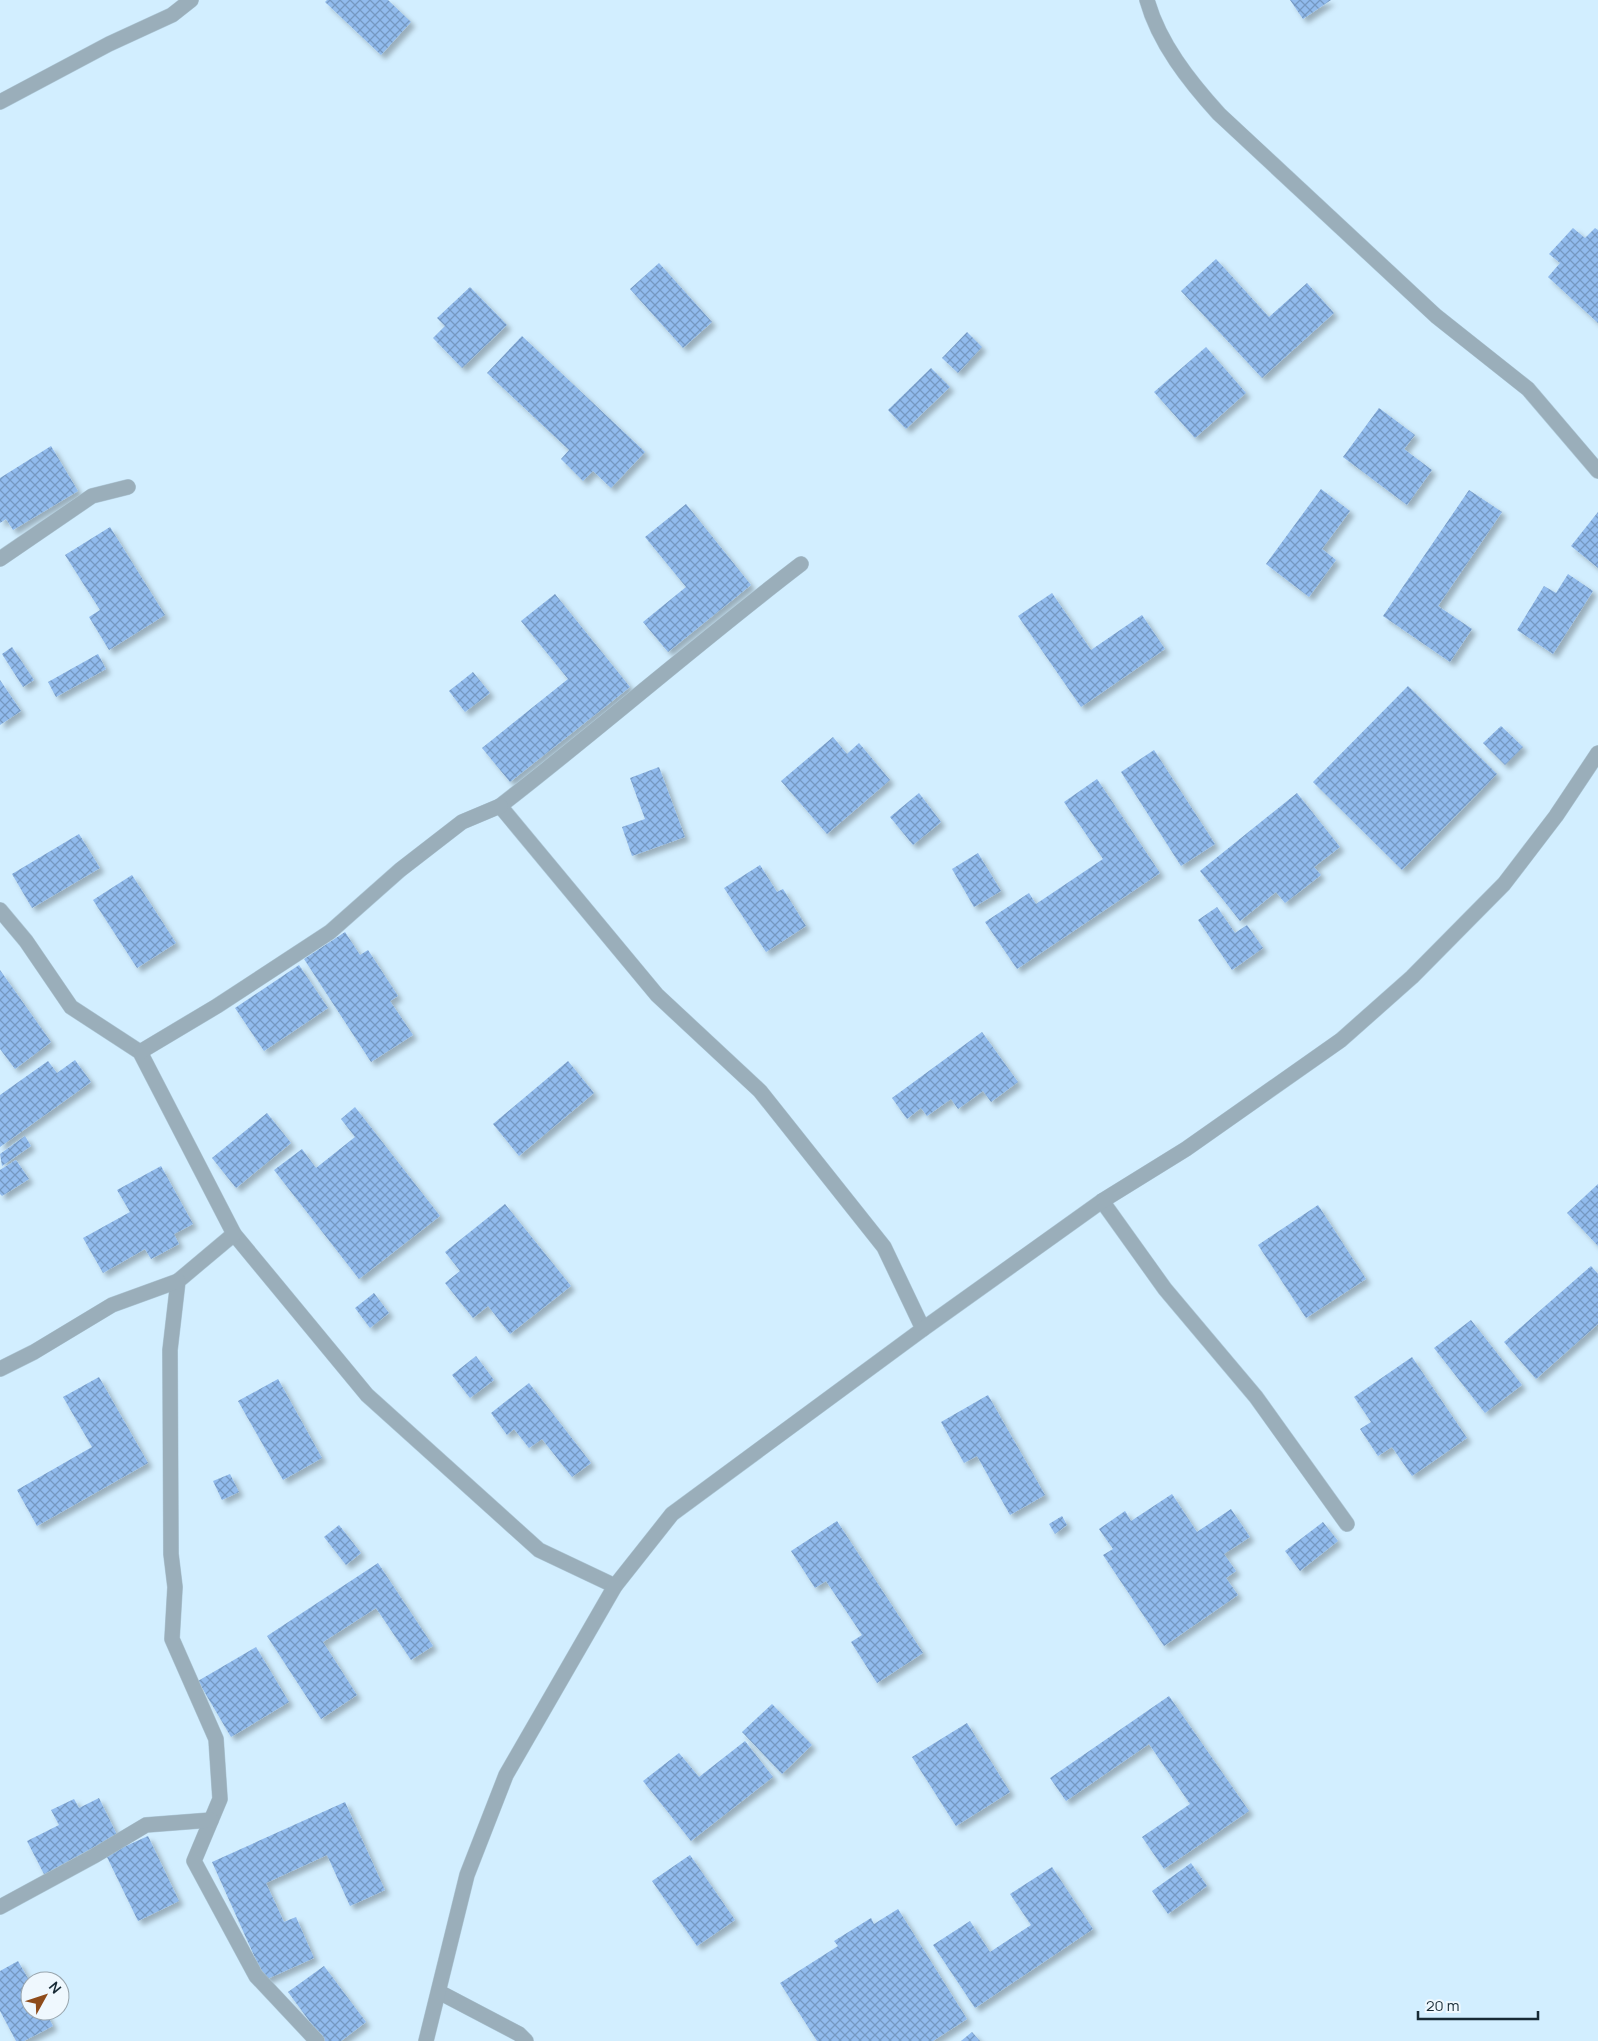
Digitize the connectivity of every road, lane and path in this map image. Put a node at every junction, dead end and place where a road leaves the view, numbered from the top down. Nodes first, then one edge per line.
1 (191, 0) edge
2 (1147, 0) edge
3 (0, 102) edge
4 (1598, 471) edge
5 (128, 487) dead end
6 (0, 558) edge
7 (801, 564) dead end
8 (1598, 753) edge
9 (500, 806) junction
10 (0, 910) edge
11 (140, 1052) junction
12 (1102, 1201) junction
13 (234, 1234) junction
14 (178, 1281) junction
15 (923, 1329) junction
16 (0, 1369) edge
17 (1347, 1524) dead end
18 (615, 1586) junction
19 (211, 1820) junction
20 (0, 1907) edge
21 (439, 1992) junction
22 (317, 2041) edge
23 (426, 2041) edge
24 (526, 2041) edge

1 - 3 street
2 - 4 street
5 - 6 street
7 - 9 street
8 - 12 street
9 - 11 street
9 - 15 street
10 - 11 street
11 - 13 street
12 - 15 street
12 - 17 street
13 - 14 street
13 - 18 street
14 - 16 street
14 - 19 street
15 - 18 street
18 - 21 street
19 - 20 street
19 - 22 street
21 - 23 street
21 - 24 street

